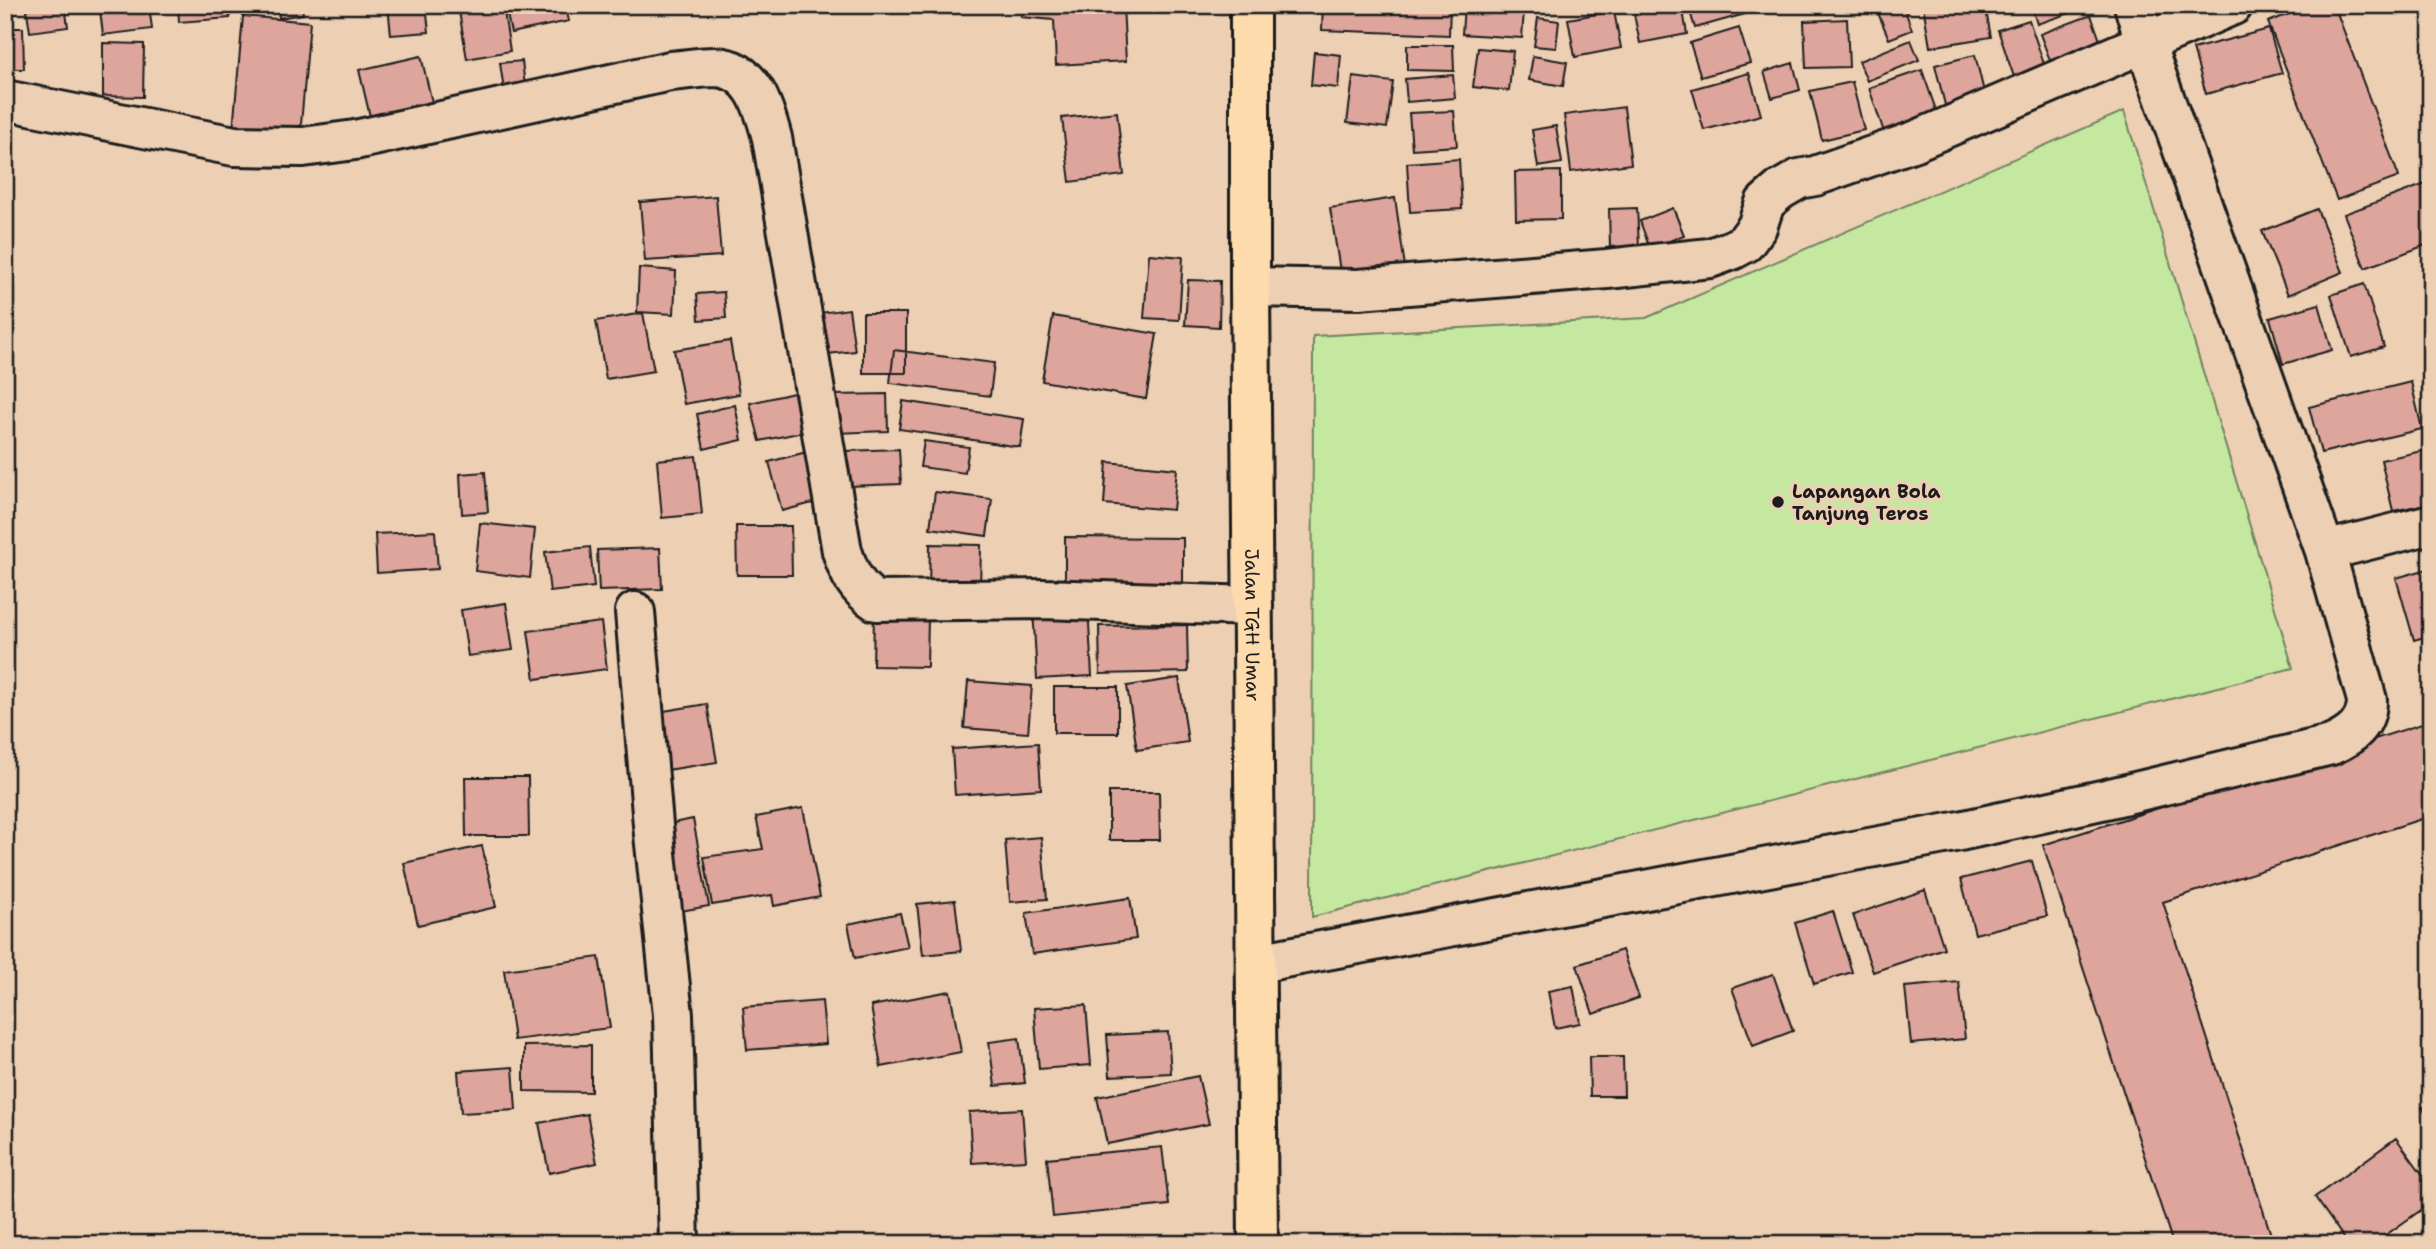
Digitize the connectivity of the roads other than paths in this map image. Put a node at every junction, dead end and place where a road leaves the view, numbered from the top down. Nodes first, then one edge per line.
1 (1250, 5) edge
2 (2134, 5) edge
3 (2232, 5) edge
4 (2145, 43) junction
5 (5, 100) edge
6 (1250, 287) junction
7 (2431, 524) edge
8 (2325, 551) junction
9 (1253, 606) junction
10 (635, 612) dead end
11 (1256, 963) junction
12 (679, 1244) edge
13 (1258, 1244) edge

1 - 6 main road, Jalan TGH Umar
2 - 4 street
3 - 4 street
4 - 6 street
4 - 8 street
5 - 9 street
6 - 9 main road, Jalan TGH Umar
7 - 8 street
8 - 11 street
9 - 11 main road, Jalan TGH Umar
10 - 12 street
11 - 13 main road, Jalan TGH Umar

